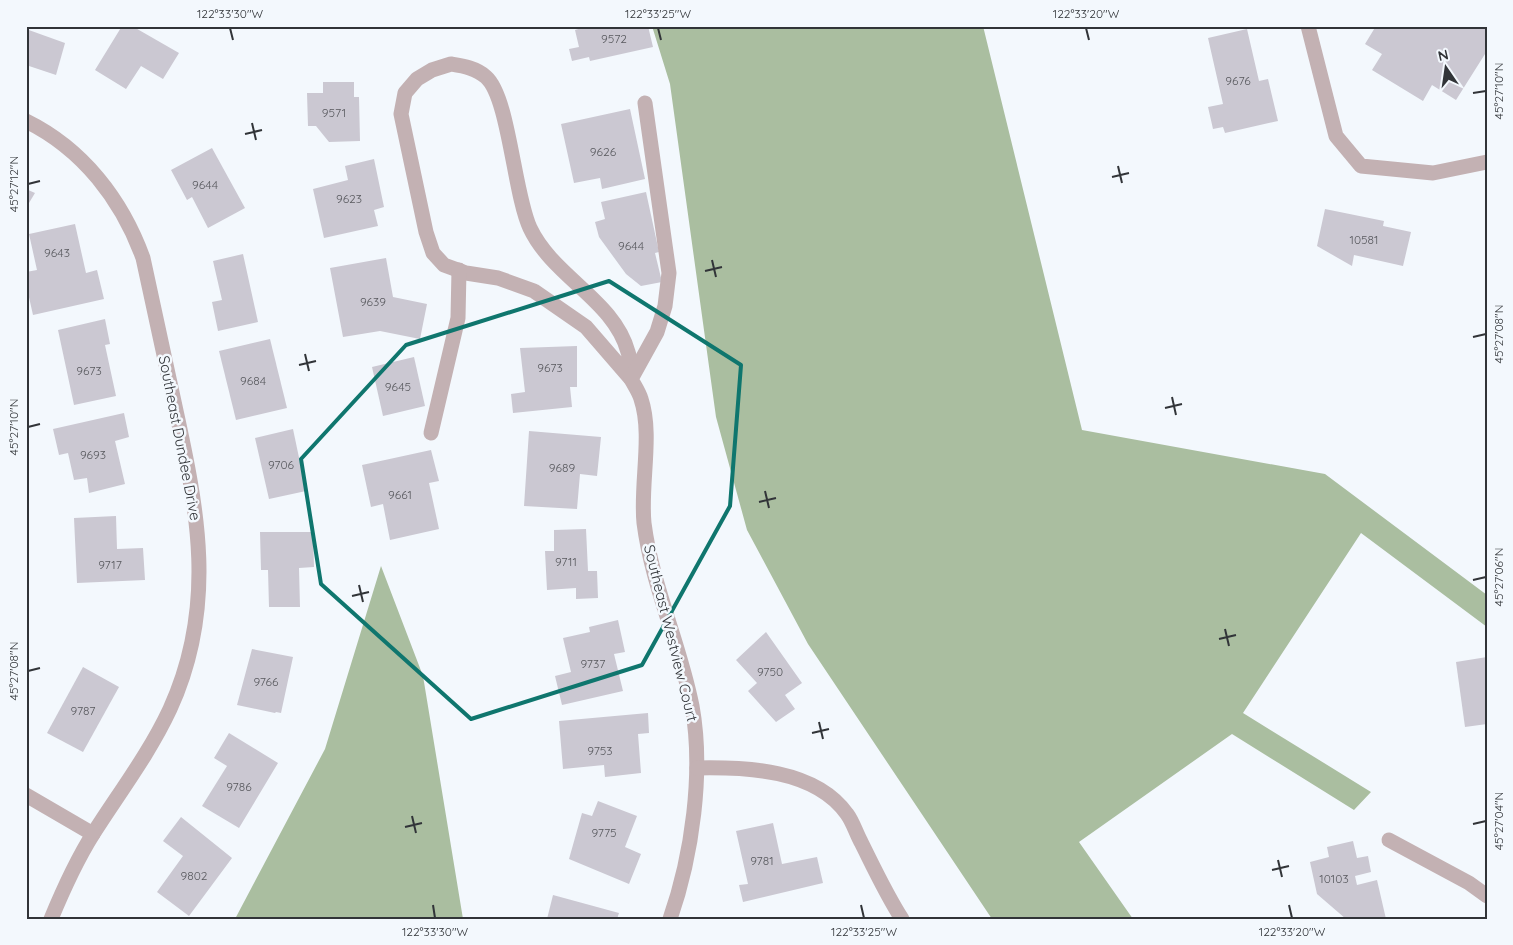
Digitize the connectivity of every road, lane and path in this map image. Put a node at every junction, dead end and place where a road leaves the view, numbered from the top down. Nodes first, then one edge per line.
1 (1308, 26) edge
2 (645, 103) dead end
3 (26, 122) edge
4 (1487, 162) edge
5 (459, 270) junction
6 (631, 378) junction
7 (430, 433) dead end
8 (697, 768) junction
9 (26, 795) edge
10 (93, 834) junction
11 (1388, 840) dead end
12 (1487, 896) edge
13 (51, 919) edge
14 (670, 919) edge
15 (902, 919) edge

1 - 4 street
2 - 6 street
3 - 10 street, Southeast Dundee Drive
5 - 6 street, Southeast Westview Court
5 - 6 street, Southeast Westview Court
5 - 7 street
6 - 8 street, Southeast Westview Court
8 - 14 street, Southeast Westview Court
8 - 15 street
9 - 10 street
10 - 13 street, Southeast Dundee Drive
11 - 12 street

